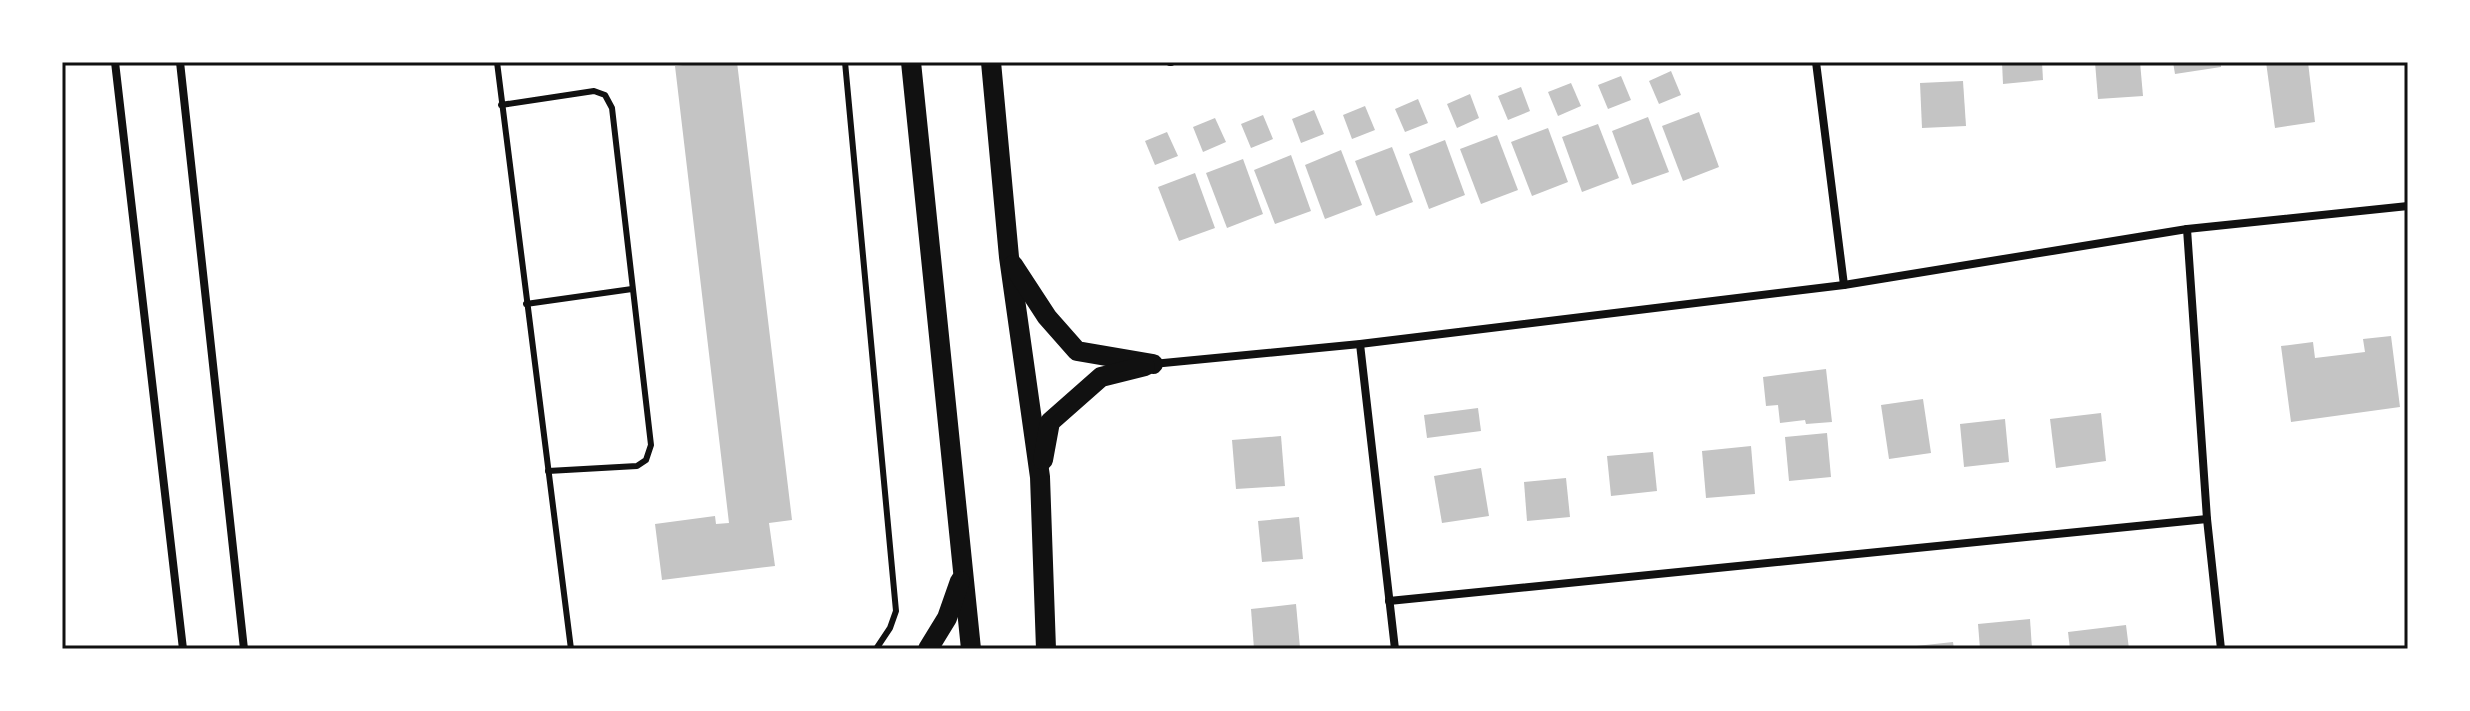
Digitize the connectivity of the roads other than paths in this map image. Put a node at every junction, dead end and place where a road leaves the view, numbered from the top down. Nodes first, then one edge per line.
1 (115, 62) edge
2 (180, 62) edge
3 (497, 62) edge
4 (845, 62) edge
5 (911, 62) edge
6 (991, 62) edge
7 (1816, 62) edge
8 (501, 105) junction
9 (2408, 206) edge
10 (2187, 229) junction
11 (1009, 257) junction
12 (1844, 285) junction
13 (632, 289) junction
14 (526, 304) junction
15 (1360, 344) junction
16 (1153, 364) junction
17 (548, 471) junction
18 (1040, 477) junction
19 (2207, 519) junction
20 (962, 575) junction
21 (1389, 601) junction
22 (183, 649) edge
23 (244, 649) edge
24 (571, 649) edge
25 (876, 649) edge
26 (928, 649) edge
27 (971, 649) edge
28 (1046, 649) edge
29 (1395, 649) edge
30 (2221, 649) edge

1 - 22 street
2 - 23 street
3 - 8 lane
4 - 25 lane
5 - 20 main road
6 - 11 main road
7 - 12 street
8 - 13 lane
8 - 14 lane
9 - 10 street
10 - 12 street
10 - 19 street
11 - 16 main road
11 - 18 main road
12 - 15 street
13 - 14 lane
13 - 17 lane
14 - 17 lane
15 - 16 street
15 - 21 street
16 - 18 main road
17 - 24 lane
18 - 28 main road
19 - 21 street
19 - 30 street
20 - 26 main road
20 - 27 main road
21 - 29 street

